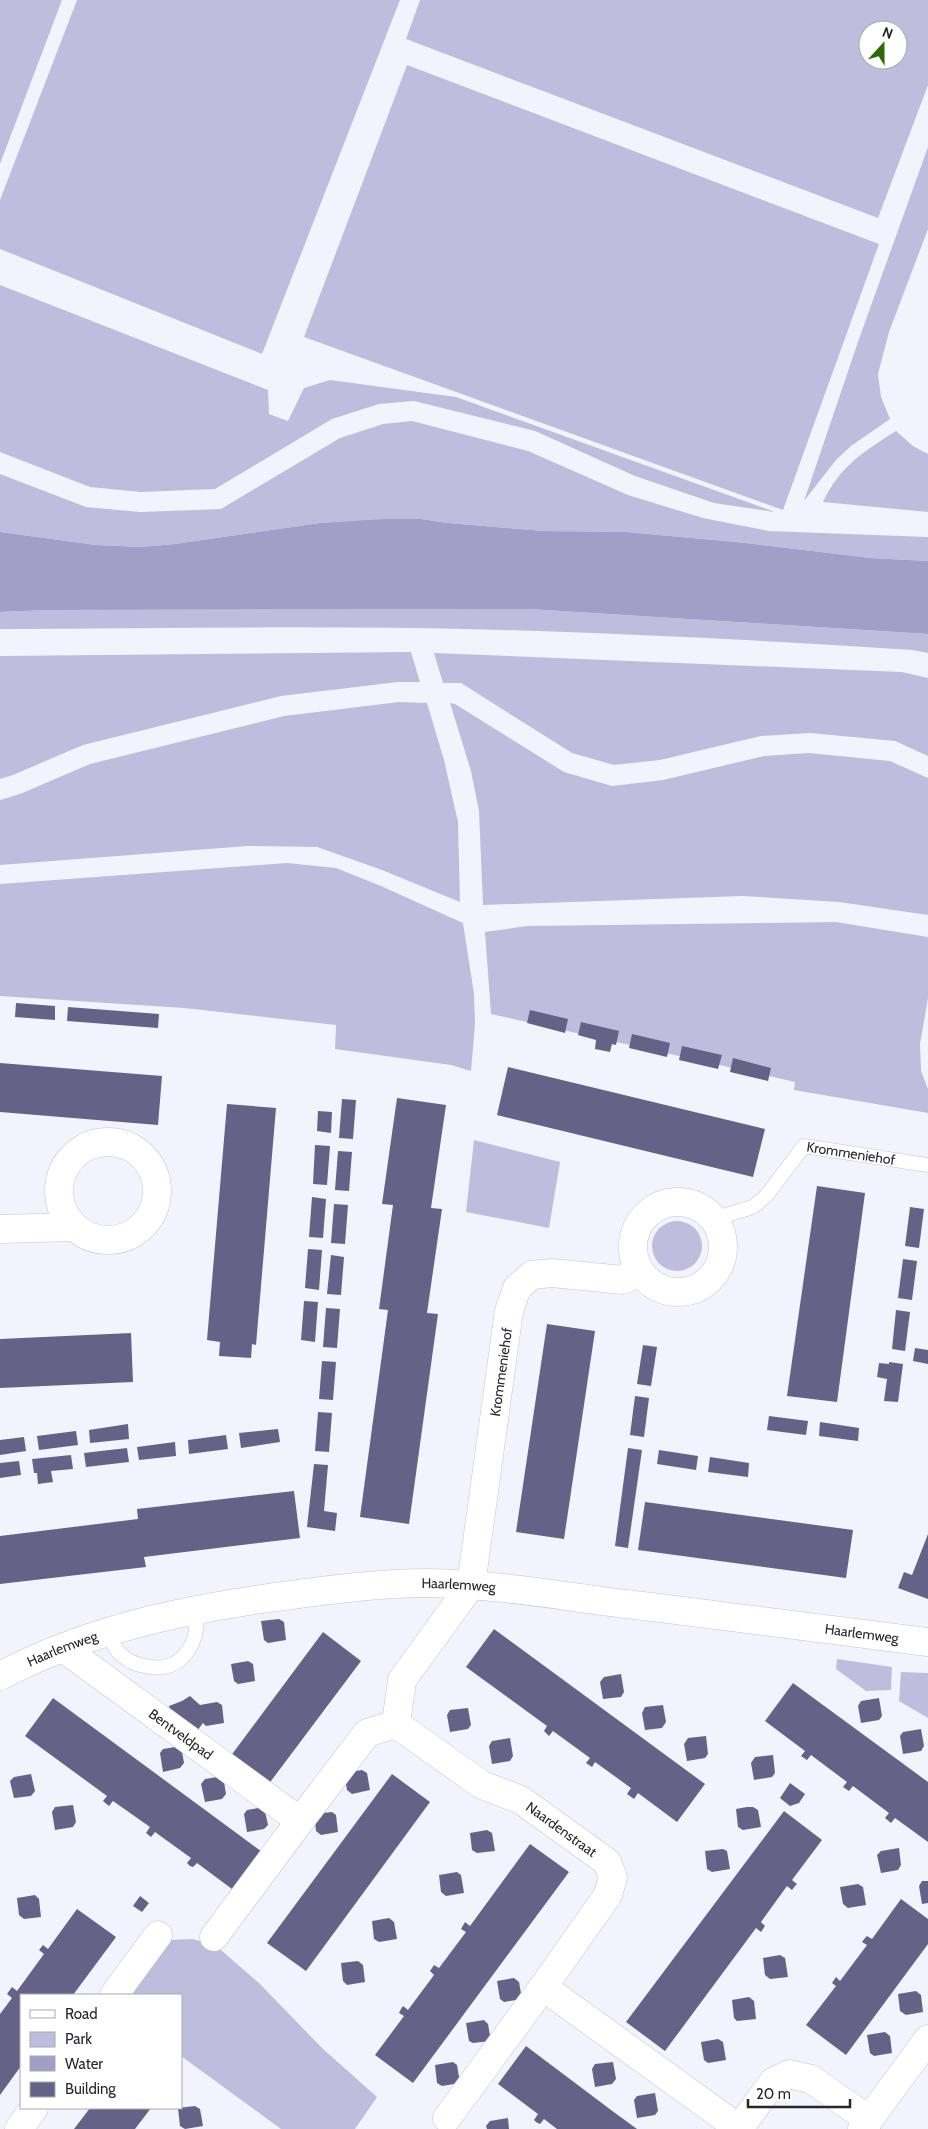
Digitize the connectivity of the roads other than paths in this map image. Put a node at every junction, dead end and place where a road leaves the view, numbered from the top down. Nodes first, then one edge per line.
1 (928, 1166) edge
2 (713, 1219) junction
3 (74, 1227) dead end
4 (0, 1229) edge
5 (640, 1272) junction
6 (471, 1585) junction
7 (196, 1610) junction
8 (107, 1631) junction
9 (928, 1642) edge
10 (63, 1648) junction
11 (0, 1676) edge
12 (396, 1724) junction
13 (300, 1821) junction
14 (158, 1935) dead end
15 (214, 1937) dead end
16 (543, 1988) junction
17 (115, 1994) edge
18 (928, 2039) edge
19 (33, 2109) edge
20 (447, 2118) dead end
21 (866, 2124) edge
22 (726, 2125) edge
23 (19, 2129) edge

1 - 2 lane, Krommeniehof
2 - 5 street
2 - 5 street
3 - 4 street
5 - 6 street, Krommeniehof
6 - 7 street, Haarlemweg
6 - 9 street, Haarlemweg
6 - 12 street
7 - 8 street, Haarlemweg
7 - 8 lane
8 - 10 street, Haarlemweg
10 - 11 street, Haarlemweg
10 - 13 street, Bentveldpad
12 - 13 street
12 - 16 street, Naardenstraat
13 - 15 street
14 - 17 street
16 - 20 street, Naardenstraat
16 - 22 street
18 - 21 street
19 - 23 street
21 - 22 street

